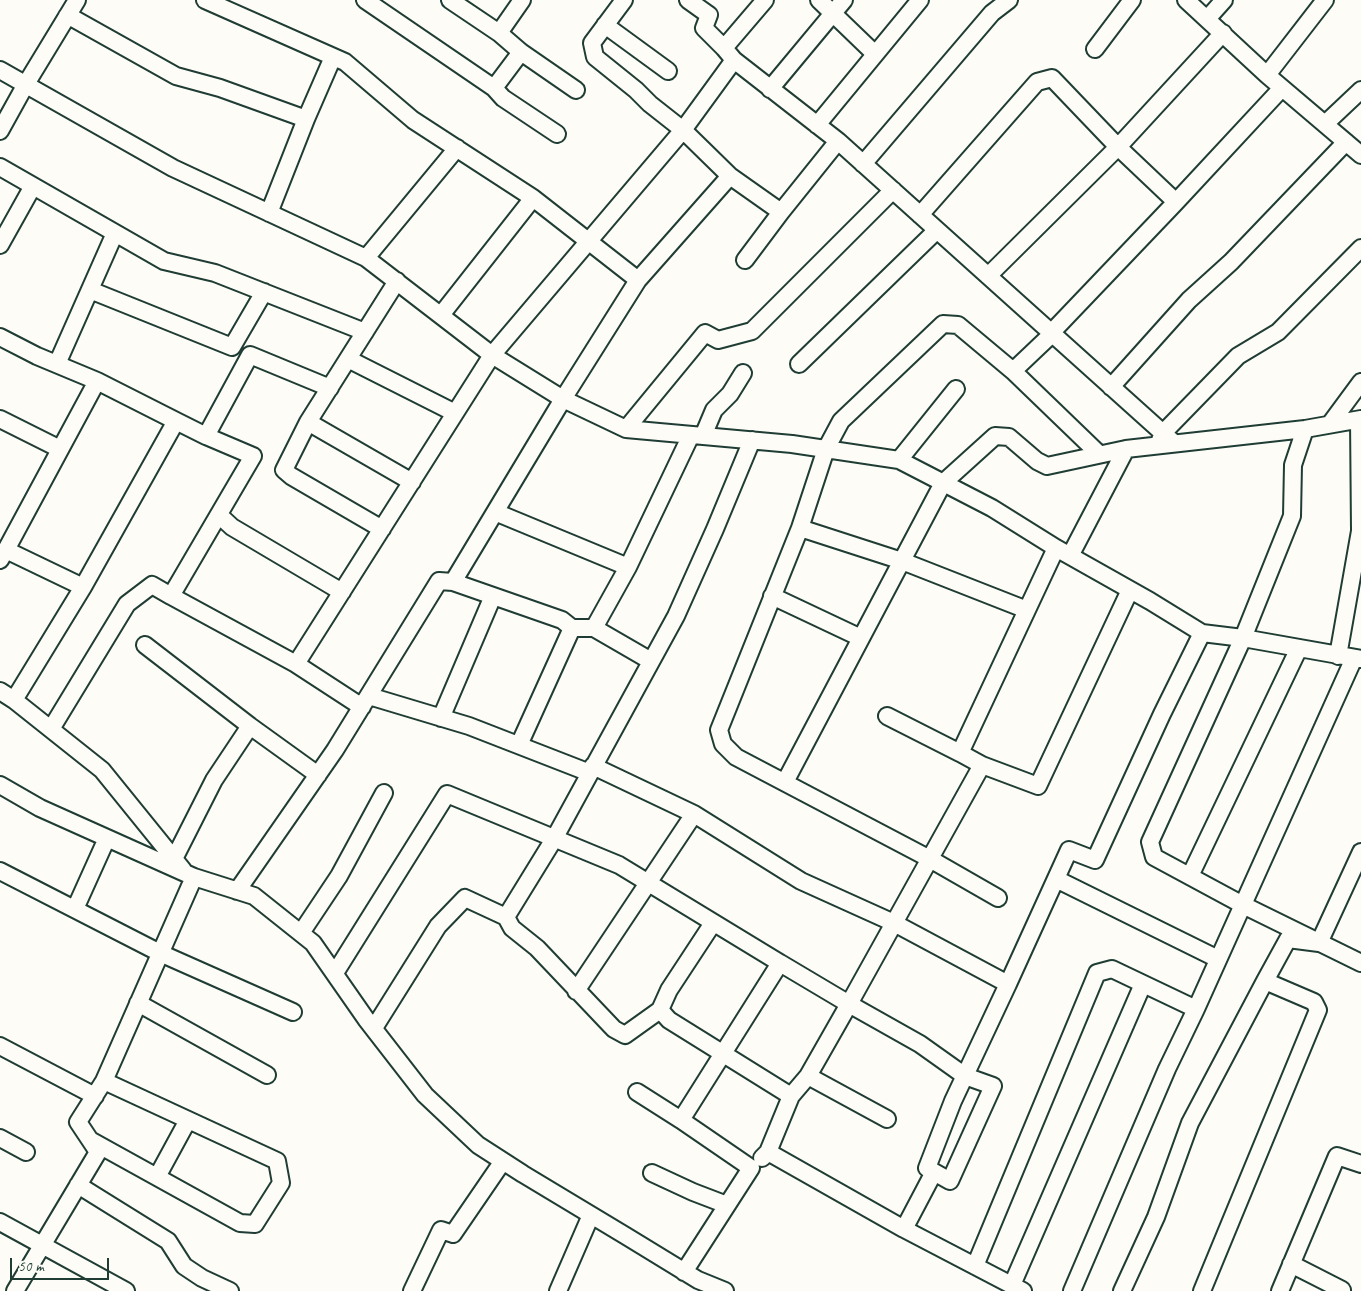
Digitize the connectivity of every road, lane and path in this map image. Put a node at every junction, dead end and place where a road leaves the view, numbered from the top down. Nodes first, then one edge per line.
1 (77, 0) edge
2 (205, 0) edge
3 (365, 0) edge
4 (450, 0) edge
5 (522, 0) edge
6 (624, 0) edge
7 (688, 0) edge
8 (765, 0) edge
9 (820, 0) edge
10 (844, 0) edge
11 (920, 0) edge
12 (1009, 0) edge
13 (1132, 0) edge
14 (1186, 0) edge
15 (1224, 0) edge
16 (1325, 0) edge
17 (833, 13) junction
18 (67, 16) junction
19 (1207, 19) junction
20 (606, 25) junction
21 (499, 33) junction
22 (1223, 33) junction
23 (1095, 49) dead end
24 (521, 52) junction
25 (729, 54) junction
26 (875, 54) junction
27 (333, 57) junction
28 (0, 70) edge
29 (668, 71) dead end
30 (1267, 75) junction
31 (26, 84) junction
32 (494, 88) junction
33 (1282, 88) junction
34 (770, 89) junction
35 (576, 90) dead end
36 (1361, 90) edge
37 (306, 119) junction
38 (1325, 124) junction
39 (817, 125) junction
40 (683, 130) junction
41 (0, 131) edge
42 (557, 134) dead end
43 (838, 141) junction
44 (1346, 142) junction
45 (1118, 147) junction
46 (457, 148) junction
47 (1361, 155) edge
48 (863, 164) junction
49 (0, 167) edge
50 (730, 176) junction
51 (33, 186) junction
52 (892, 190) junction
53 (533, 198) junction
54 (1176, 202) junction
55 (781, 212) junction
56 (269, 213) junction
57 (920, 215) junction
58 (937, 230) junction
59 (115, 233) junction
60 (589, 242) junction
61 (0, 245) edge
62 (1361, 248) edge
63 (366, 258) junction
64 (745, 260) dead end
65 (988, 276) junction
66 (638, 280) junction
67 (397, 281) junction
68 (90, 290) junction
69 (264, 292) junction
70 (442, 315) junction
71 (365, 332) junction
72 (1052, 334) junction
73 (0, 337) edge
74 (232, 347) junction
75 (250, 355) junction
76 (492, 355) junction
77 (348, 359) junction
78 (57, 364) junction
79 (799, 364) dead end
80 (1013, 371) junction
81 (743, 373) dead end
82 (97, 381) junction
83 (1361, 382) edge
84 (1111, 387) junction
85 (330, 388) junction
86 (956, 389) dead end
87 (563, 399) junction
88 (455, 413) junction
89 (0, 419) edge
90 (1360, 420) edge
91 (176, 421) junction
92 (308, 422) junction
93 (1330, 424) junction
94 (626, 429) junction
95 (1304, 429) junction
96 (206, 436) junction
97 (697, 436) junction
98 (752, 440) junction
99 (1164, 440) junction
100 (60, 449) junction
101 (826, 449) junction
102 (1126, 449) junction
103 (1100, 454) junction
104 (899, 460) junction
105 (412, 482) junction
106 (943, 482) junction
107 (495, 512) junction
108 (219, 515) junction
109 (800, 528) junction
110 (382, 529) junction
111 (1063, 552) junction
112 (3, 555) edge
113 (902, 561) junction
114 (628, 567) junction
115 (453, 582) junction
116 (83, 587) junction
117 (1130, 590) junction
118 (342, 592) junction
119 (172, 596) junction
120 (493, 596) junction
121 (772, 596) junction
122 (1027, 610) junction
123 (572, 628) junction
124 (594, 628) junction
125 (1202, 633) junction
126 (861, 638) junction
127 (1243, 638) junction
128 (145, 645) dead end
129 (1299, 648) junction
130 (1338, 656) junction
131 (1358, 659) edge
132 (651, 661) junction
133 (296, 664) junction
134 (0, 691) edge
135 (14, 700) junction
136 (365, 702) junction
137 (887, 716) dead end
138 (441, 718) junction
139 (250, 726) junction
140 (52, 730) junction
141 (519, 745) junction
142 (960, 753) junction
143 (982, 766) junction
144 (592, 769) junction
145 (318, 775) junction
146 (784, 782) junction
147 (0, 785) edge
148 (384, 793) dead end
149 (694, 814) junction
150 (107, 838) junction
151 (554, 839) junction
152 (1361, 852) edge
153 (174, 859) junction
154 (930, 859) junction
155 (0, 871) edge
156 (190, 875) junction
157 (1190, 876) junction
158 (1056, 879) junction
159 (648, 883) junction
160 (237, 891) junction
161 (998, 898) dead end
162 (1243, 905) junction
163 (75, 909) junction
164 (506, 917) junction
165 (714, 923) junction
166 (894, 923) junction
167 (301, 933) junction
168 (1320, 942) junction
169 (160, 953) junction
170 (1218, 960) junction
171 (780, 963) junction
172 (1361, 964) edge
173 (335, 973) junction
174 (1265, 981) junction
175 (1008, 984) junction
176 (1143, 984) junction
177 (576, 990) junction
178 (138, 1003) junction
179 (849, 1004) junction
180 (660, 1010) junction
181 (1196, 1010) junction
182 (293, 1012) dead end
183 (374, 1028) junction
184 (0, 1046) edge
185 (723, 1054) junction
186 (267, 1075) dead end
187 (808, 1076) junction
188 (964, 1076) junction
189 (104, 1081) junction
190 (637, 1092) dead end
191 (95, 1096) junction
192 (791, 1096) junction
193 (888, 1119) dead end
194 (188, 1120) junction
195 (681, 1120) junction
196 (0, 1138) edge
197 (89, 1139) junction
198 (26, 1152) dead end
199 (768, 1152) junction
200 (503, 1161) junction
201 (1361, 1164) edge
202 (751, 1168) junction
203 (934, 1172) junction
204 (652, 1173) dead end
205 (157, 1177) junction
206 (78, 1185) junction
207 (727, 1205) junction
208 (591, 1215) junction
209 (0, 1222) edge
210 (904, 1229) junction
211 (43, 1245) junction
212 (1292, 1264) junction
213 (975, 1266) junction
214 (684, 1272) junction
215 (706, 1288) edge
216 (1017, 1288) edge
217 (1342, 1290) edge
218 (15, 1291) edge
219 (126, 1291) edge
220 (230, 1291) edge
221 (412, 1291) edge
222 (558, 1291) edge
223 (725, 1291) edge
224 (1072, 1291) edge
225 (1122, 1291) edge
226 (1202, 1291) edge
227 (1280, 1291) edge

1 - 18 street
2 - 27 street
3 - 32 street
4 - 21 street
5 - 21 street
6 - 20 street
7 - 25 street
8 - 25 street
9 - 17 street
10 - 17 street
11 - 26 street
12 - 48 street
13 - 23 street
14 - 19 street
15 - 19 street
16 - 30 street
17 - 26 street
17 - 34 street
18 - 31 street
18 - 37 street
19 - 22 street
20 - 29 street
20 - 40 street
21 - 24 street
22 - 30 street
22 - 45 street
24 - 32 street
24 - 35 street
25 - 34 street
25 - 40 street
26 - 39 street
27 - 37 street
27 - 46 street
28 - 31 street
30 - 33 street
31 - 41 street
31 - 56 street
32 - 42 street
33 - 38 street
33 - 54 street
34 - 39 street
36 - 38 street
37 - 56 street
38 - 44 street
39 - 43 street
40 - 50 street
40 - 60 street
43 - 48 street
43 - 55 street
44 - 47 street
44 - 84 street
45 - 54 street
45 - 57 street
45 - 65 street
46 - 53 street
46 - 63 street
48 - 52 street
49 - 51 street
50 - 55 street
50 - 66 street
51 - 59 street
51 - 61 street
52 - 57 street
52 - 94 street
53 - 60 street
53 - 70 street
54 - 72 street
55 - 64 street
56 - 63 street
57 - 58 street
58 - 65 street
58 - 79 street
59 - 68 street
59 - 69 street
60 - 66 street
60 - 76 street
62 - 99 street
63 - 67 street
65 - 72 street
66 - 87 street
67 - 70 street
67 - 71 street
68 - 74 street
68 - 78 street
69 - 71 street
69 - 74 street
70 - 76 street
71 - 77 street
72 - 80 street
72 - 84 street
73 - 78 street
74 - 75 street
75 - 85 street
75 - 96 street
76 - 87 street
76 - 88 street
77 - 85 street
77 - 88 street
78 - 82 street
80 - 101 street
80 - 103 street
81 - 97 street
82 - 91 street
82 - 100 street
83 - 93 street
84 - 99 street
85 - 92 street
86 - 104 street
87 - 94 street
87 - 107 street
88 - 105 street
89 - 100 street
90 - 93 street
90 - 130 street
91 - 96 street
91 - 116 street
92 - 105 street
92 - 110 street
93 - 95 street
94 - 97 street
95 - 99 street
95 - 127 street
96 - 108 street
97 - 98 street
97 - 114 street
98 - 101 street
98 - 132 street
99 - 102 street
100 - 112 street
101 - 104 street
101 - 109 street
102 - 103 street
102 - 111 street
103 - 106 street
104 - 106 street
105 - 110 street
106 - 111 street
106 - 113 street
107 - 114 street
107 - 115 street
108 - 118 street
108 - 119 street
109 - 113 street
109 - 121 street
110 - 118 street
111 - 117 street
111 - 122 street
112 - 116 street
113 - 122 street
113 - 126 street
114 - 124 street
115 - 120 street
115 - 136 street
116 - 135 street
117 - 125 street
117 - 143 street
118 - 133 street
119 - 133 street
119 - 140 street
120 - 123 street
120 - 138 street
121 - 126 street
121 - 146 street
122 - 142 street
123 - 124 street
123 - 141 street
124 - 132 street
125 - 127 street
125 - 158 street
126 - 146 street
127 - 129 street
127 - 157 street
128 - 139 street
129 - 130 street
129 - 157 street
130 - 131 street
131 - 162 street
132 - 144 street
133 - 136 street
134 - 135 street
135 - 140 street
136 - 138 street
136 - 145 street
137 - 142 street
138 - 141 street
139 - 145 street
139 - 153 street
140 - 153 street
141 - 144 street
142 - 143 street
143 - 154 street
144 - 149 street
144 - 151 street
145 - 160 street
146 - 154 street
147 - 150 street
148 - 167 street
149 - 159 street
149 - 166 street
150 - 156 street
150 - 163 street
151 - 159 street
151 - 164 street
151 - 173 street
152 - 168 street
153 - 156 street
154 - 161 street
154 - 166 street
155 - 163 street
156 - 160 street
156 - 169 street
157 - 162 street
158 - 170 street
158 - 175 street
159 - 165 street
159 - 177 street
160 - 167 street
162 - 168 street
162 - 170 street
163 - 169 street
164 - 177 street
164 - 183 street
165 - 171 street
165 - 180 street
166 - 175 street
166 - 179 street
167 - 173 street
168 - 172 street
168 - 174 street
169 - 178 street
169 - 182 street
170 - 181 street
171 - 179 street
171 - 185 street
173 - 183 street
174 - 225 street
174 - 226 street
175 - 188 street
176 - 181 street
176 - 213 street
176 - 216 street
177 - 180 street
178 - 186 street
178 - 189 street
179 - 187 street
179 - 188 street
180 - 185 street
181 - 224 street
183 - 200 street
184 - 191 street
185 - 192 street
185 - 195 street
187 - 192 street
187 - 193 street
188 - 203 street
188 - 203 street
189 - 191 street
189 - 194 street
190 - 195 street
191 - 197 street
192 - 199 street
194 - 205 street
194 - 205 street
195 - 202 street
196 - 198 street
197 - 205 street
197 - 206 street
199 - 202 street
199 - 210 street
200 - 208 street
200 - 221 street
201 - 212 street
202 - 207 street
203 - 210 street
204 - 207 street
206 - 211 street
206 - 220 street
207 - 214 street
208 - 214 street
208 - 222 street
209 - 211 street
210 - 213 street
211 - 218 street
211 - 219 street
212 - 217 street
212 - 227 street
213 - 216 street
214 - 215 street
215 - 223 street

